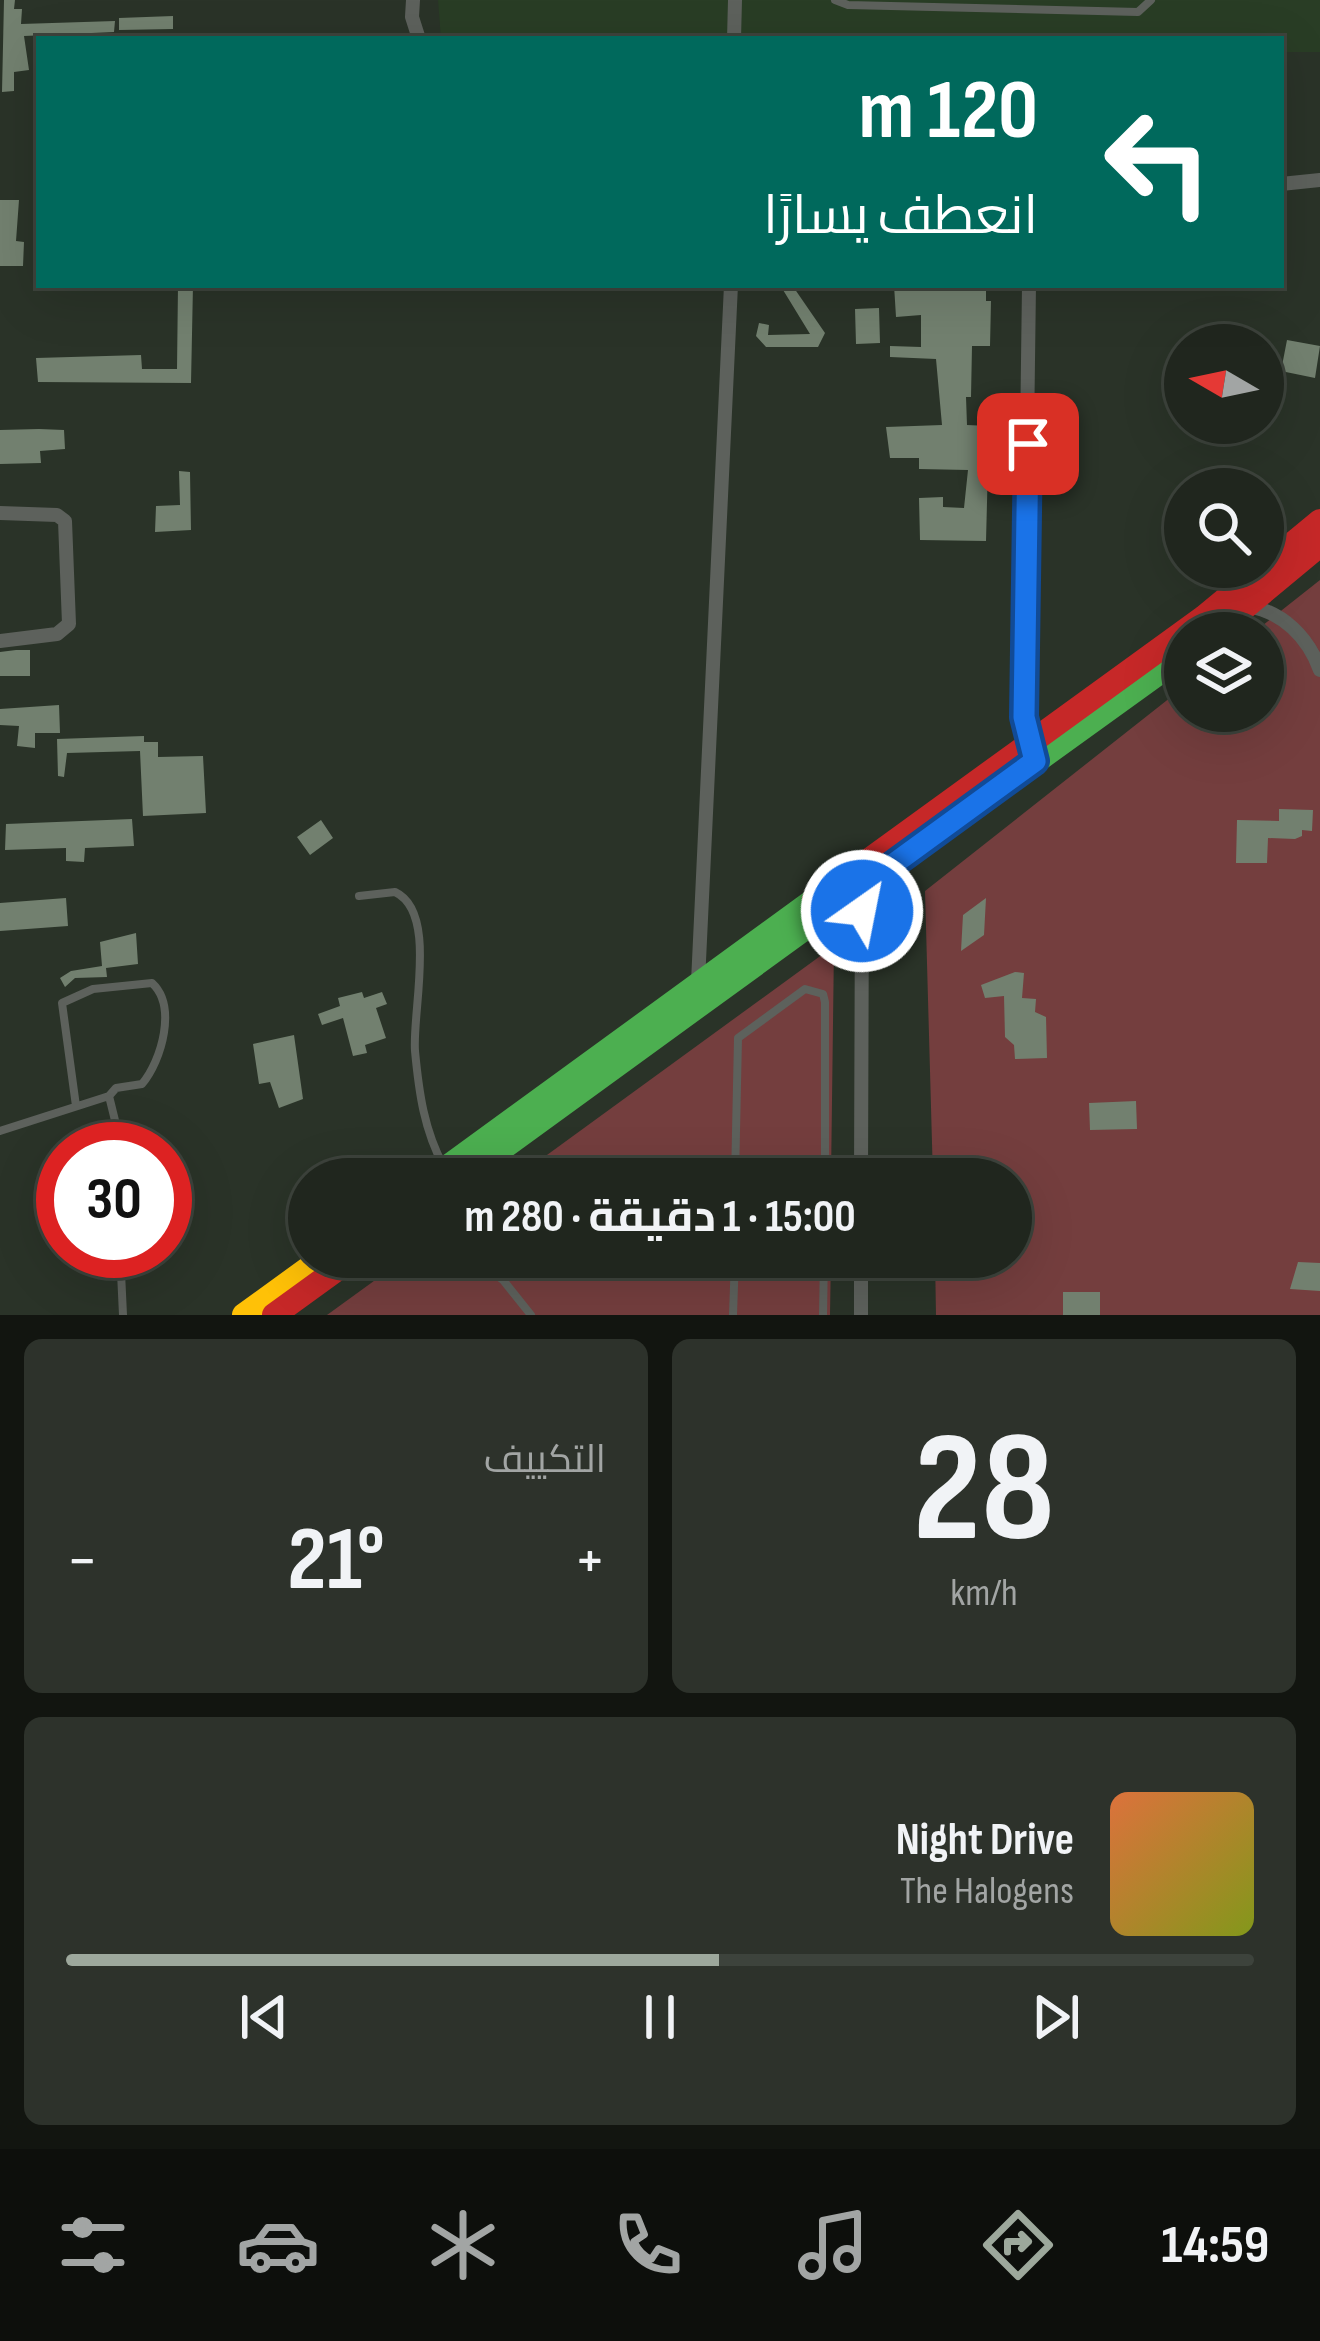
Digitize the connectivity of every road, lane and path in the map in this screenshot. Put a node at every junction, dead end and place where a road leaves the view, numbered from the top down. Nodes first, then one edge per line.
1 (413, 0) edge
2 (735, 0) edge
3 (835, 0) edge
4 (1151, 0) edge
5 (418, 36) edge
6 (734, 36) edge
7 (1320, 179) edge
8 (1284, 184) edge
9 (730, 288) edge
10 (1029, 288) edge
11 (0, 513) edge
12 (1320, 521) edge
13 (1320, 544) edge
14 (1284, 576) edge
15 (1269, 588) edge
16 (1248, 605) junction
17 (1240, 612) edge
18 (1266, 612) edge
19 (1284, 620) edge
20 (0, 641) edge
21 (1164, 668) edge
22 (1320, 670) edge
23 (1031, 753) junction
24 (862, 887) junction
25 (358, 896) dead end
26 (828, 912) junction
27 (861, 936) junction
28 (698, 982) junction
29 (109, 1096) junction
30 (76, 1106) junction
31 (115, 1122) edge
32 (0, 1131) edge
33 (438, 1158) edge
34 (468, 1158) edge
35 (471, 1158) edge
36 (735, 1158) edge
37 (825, 1158) edge
38 (861, 1158) edge
39 (121, 1278) edge
40 (295, 1278) edge
41 (325, 1278) edge
42 (500, 1278) edge
43 (734, 1278) edge
44 (824, 1278) edge
45 (861, 1278) edge
46 (123, 1315) edge
47 (244, 1315) edge
48 (274, 1315) edge
49 (531, 1315) edge
50 (733, 1315) edge
51 (823, 1315) edge
52 (861, 1315) edge

1 - 5 street
2 - 6 street
3 - 4 lane
7 - 8 street
9 - 28 street
10 - 23 street
11 - 20 street
12 - 23 highway
13 - 14 highway
15 - 16 highway
16 - 17 highway
16 - 18 street
19 - 22 street
21 - 23 highway
23 - 24 highway
23 - 28 highway
24 - 26 highway
24 - 27 street
25 - 33 lane
26 - 27 street
26 - 35 highway
27 - 38 street
28 - 34 highway
29 - 30 lane
29 - 30 lane
29 - 31 lane
30 - 32 lane
36 - 37 lane
39 - 46 lane
40 - 47 highway
41 - 48 highway
42 - 49 lane
43 - 50 lane
44 - 51 lane
45 - 52 street

